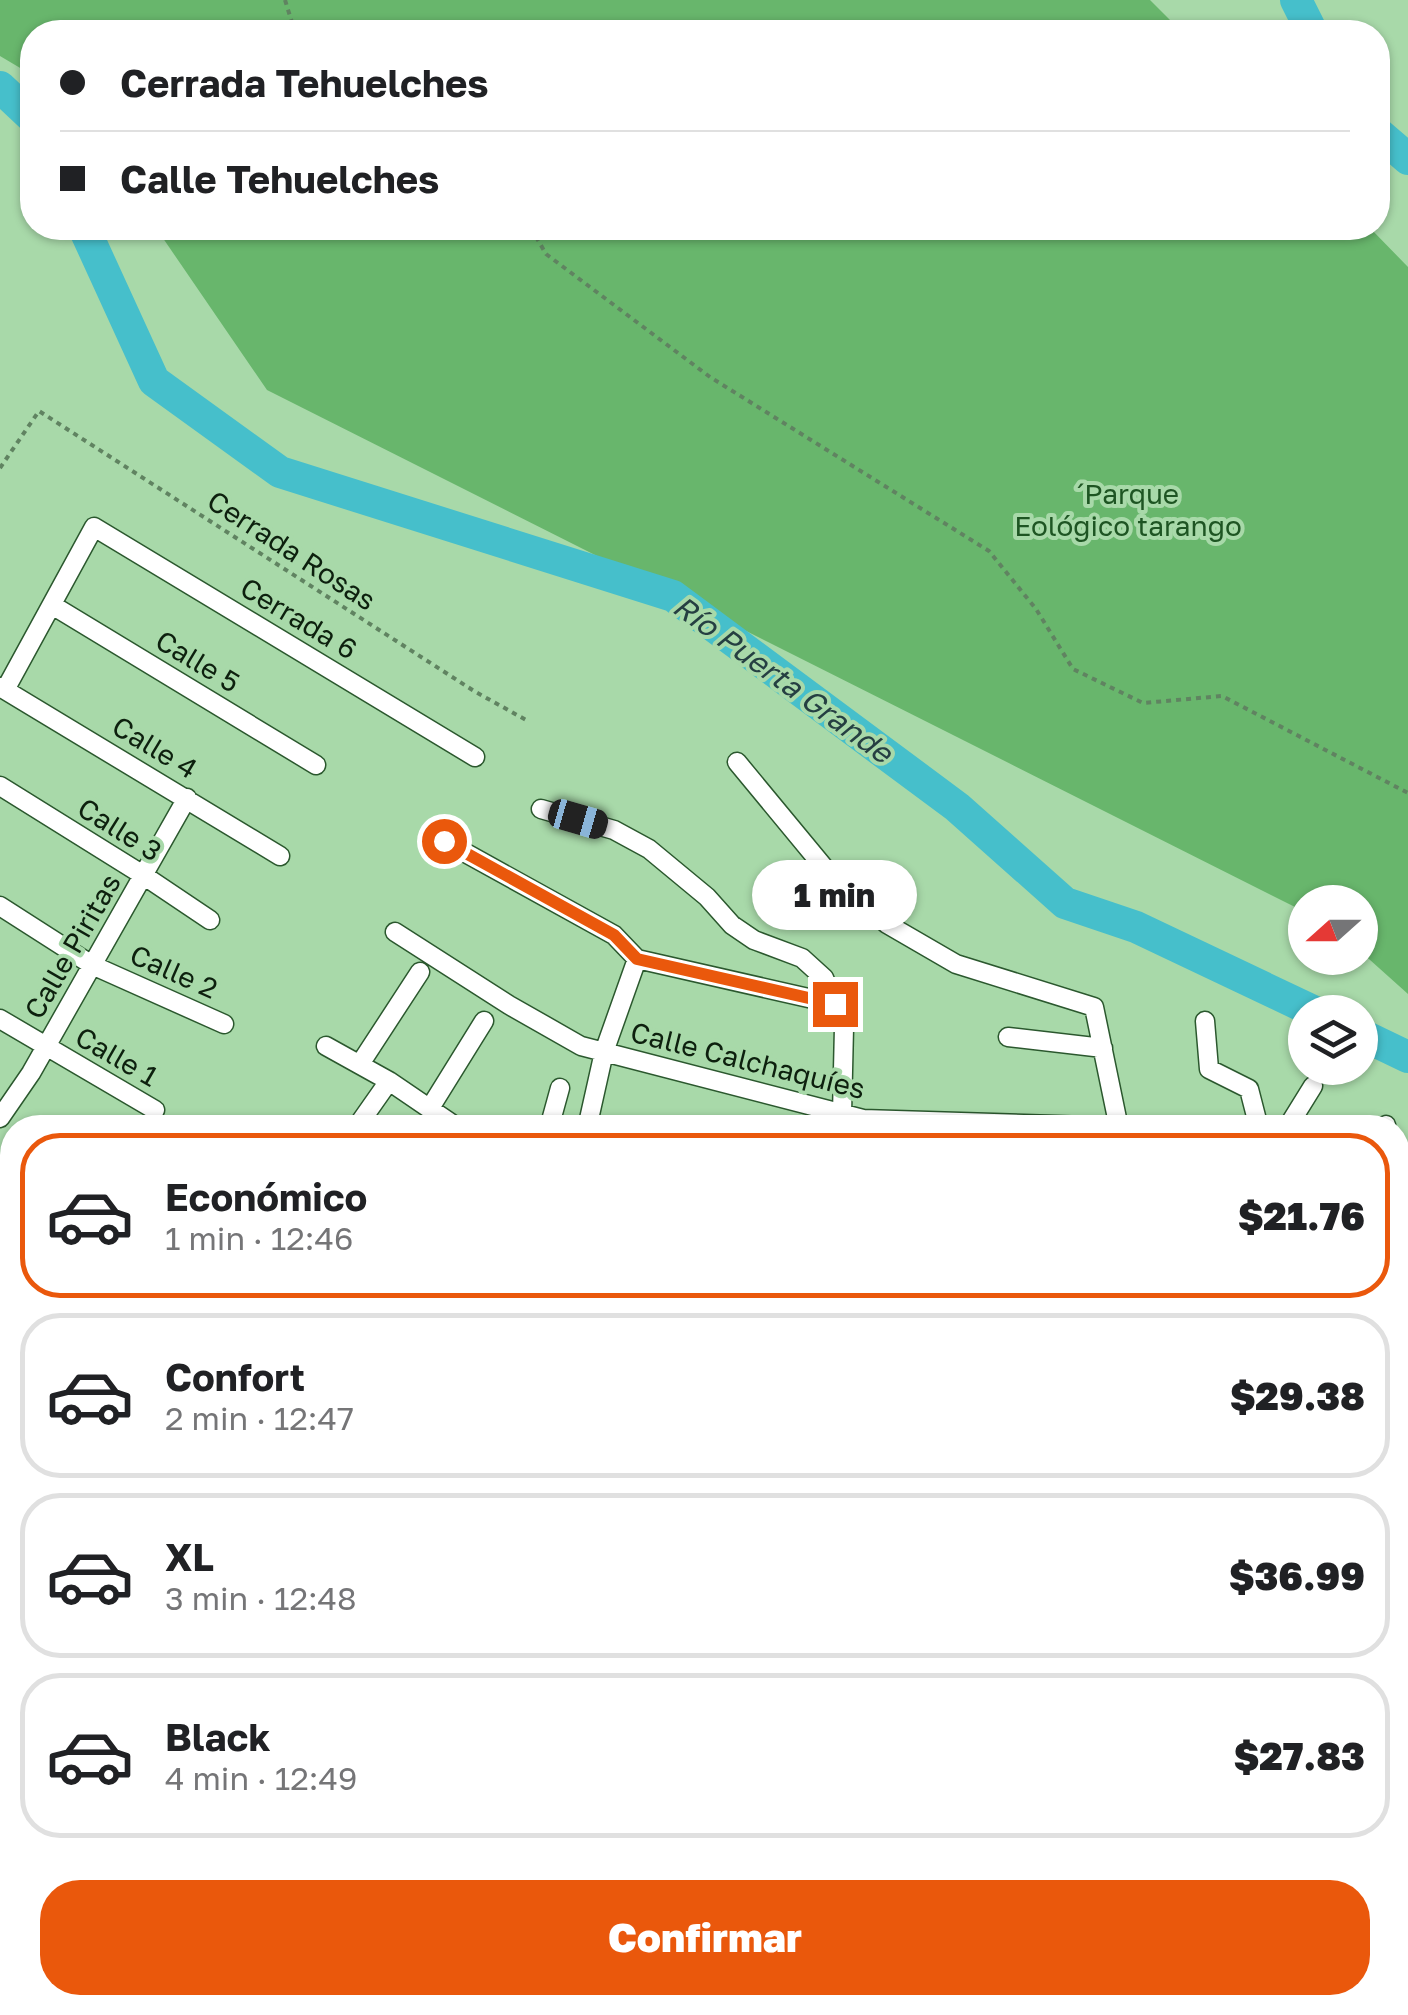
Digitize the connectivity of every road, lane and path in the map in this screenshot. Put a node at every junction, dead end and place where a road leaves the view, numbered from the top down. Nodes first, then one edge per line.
1 (537, 240) edge
2 (0, 468) edge
3 (52, 605) junction
4 (2, 689) edge
5 (526, 720) dead end
6 (475, 757) dead end
7 (737, 762) dead end
8 (316, 765) dead end
9 (0, 786) edge
10 (1408, 792) edge
11 (187, 798) junction
12 (541, 809) dead end
13 (444, 841) dead end
14 (280, 856) dead end
15 (144, 875) junction
16 (0, 906) edge
17 (210, 920) dead end
18 (395, 932) dead end
19 (637, 959) junction
20 (92, 965) junction
21 (420, 972) dead end
22 (835, 1004) junction
23 (0, 1018) edge
24 (1205, 1020) dead end
25 (484, 1022) dead end
26 (224, 1024) dead end
27 (1008, 1037) dead end
28 (46, 1046) junction
29 (326, 1046) dead end
30 (1103, 1048) junction
31 (604, 1052) junction
32 (360, 1064) junction
33 (390, 1081) junction
34 (1314, 1086) dead end
35 (560, 1088) dead end
36 (430, 1108) junction
37 (156, 1110) dead end
38 (842, 1114) joint
39 (2, 1115) edge
40 (365, 1115) edge
41 (440, 1115) edge
42 (553, 1115) edge
43 (589, 1115) edge
44 (1117, 1115) edge
45 (1256, 1115) edge
46 (1295, 1115) edge

1 - 10 path
2 - 5 path, Cerrada Rosas
3 - 4 street
3 - 6 street, Cerrada 6
3 - 8 street, Calle 5
4 - 11 street, Calle 4
7 - 30 street
9 - 15 street, Calle 3
11 - 14 street, Calle 4
11 - 15 street, Calle Piritas
12 - 22 street
13 - 19 street
15 - 17 street, Calle 3
15 - 20 street, Calle Piritas
16 - 20 street, Calle 2
18 - 31 street, Calle Calchaquíes
19 - 22 street
19 - 31 street
20 - 26 street, Calle 2
20 - 28 street, Calle Piritas
21 - 32 street
22 - 38 street
23 - 28 street, Calle 1
24 - 45 street
25 - 36 street
27 - 30 street
28 - 37 street, Calle 1
28 - 39 street, Calle Piritas
29 - 32 street
30 - 44 street
31 - 38 street, Calle Calchaquíes
31 - 43 street
32 - 33 street
33 - 36 street
33 - 40 street
34 - 46 street
35 - 42 street
36 - 41 street

